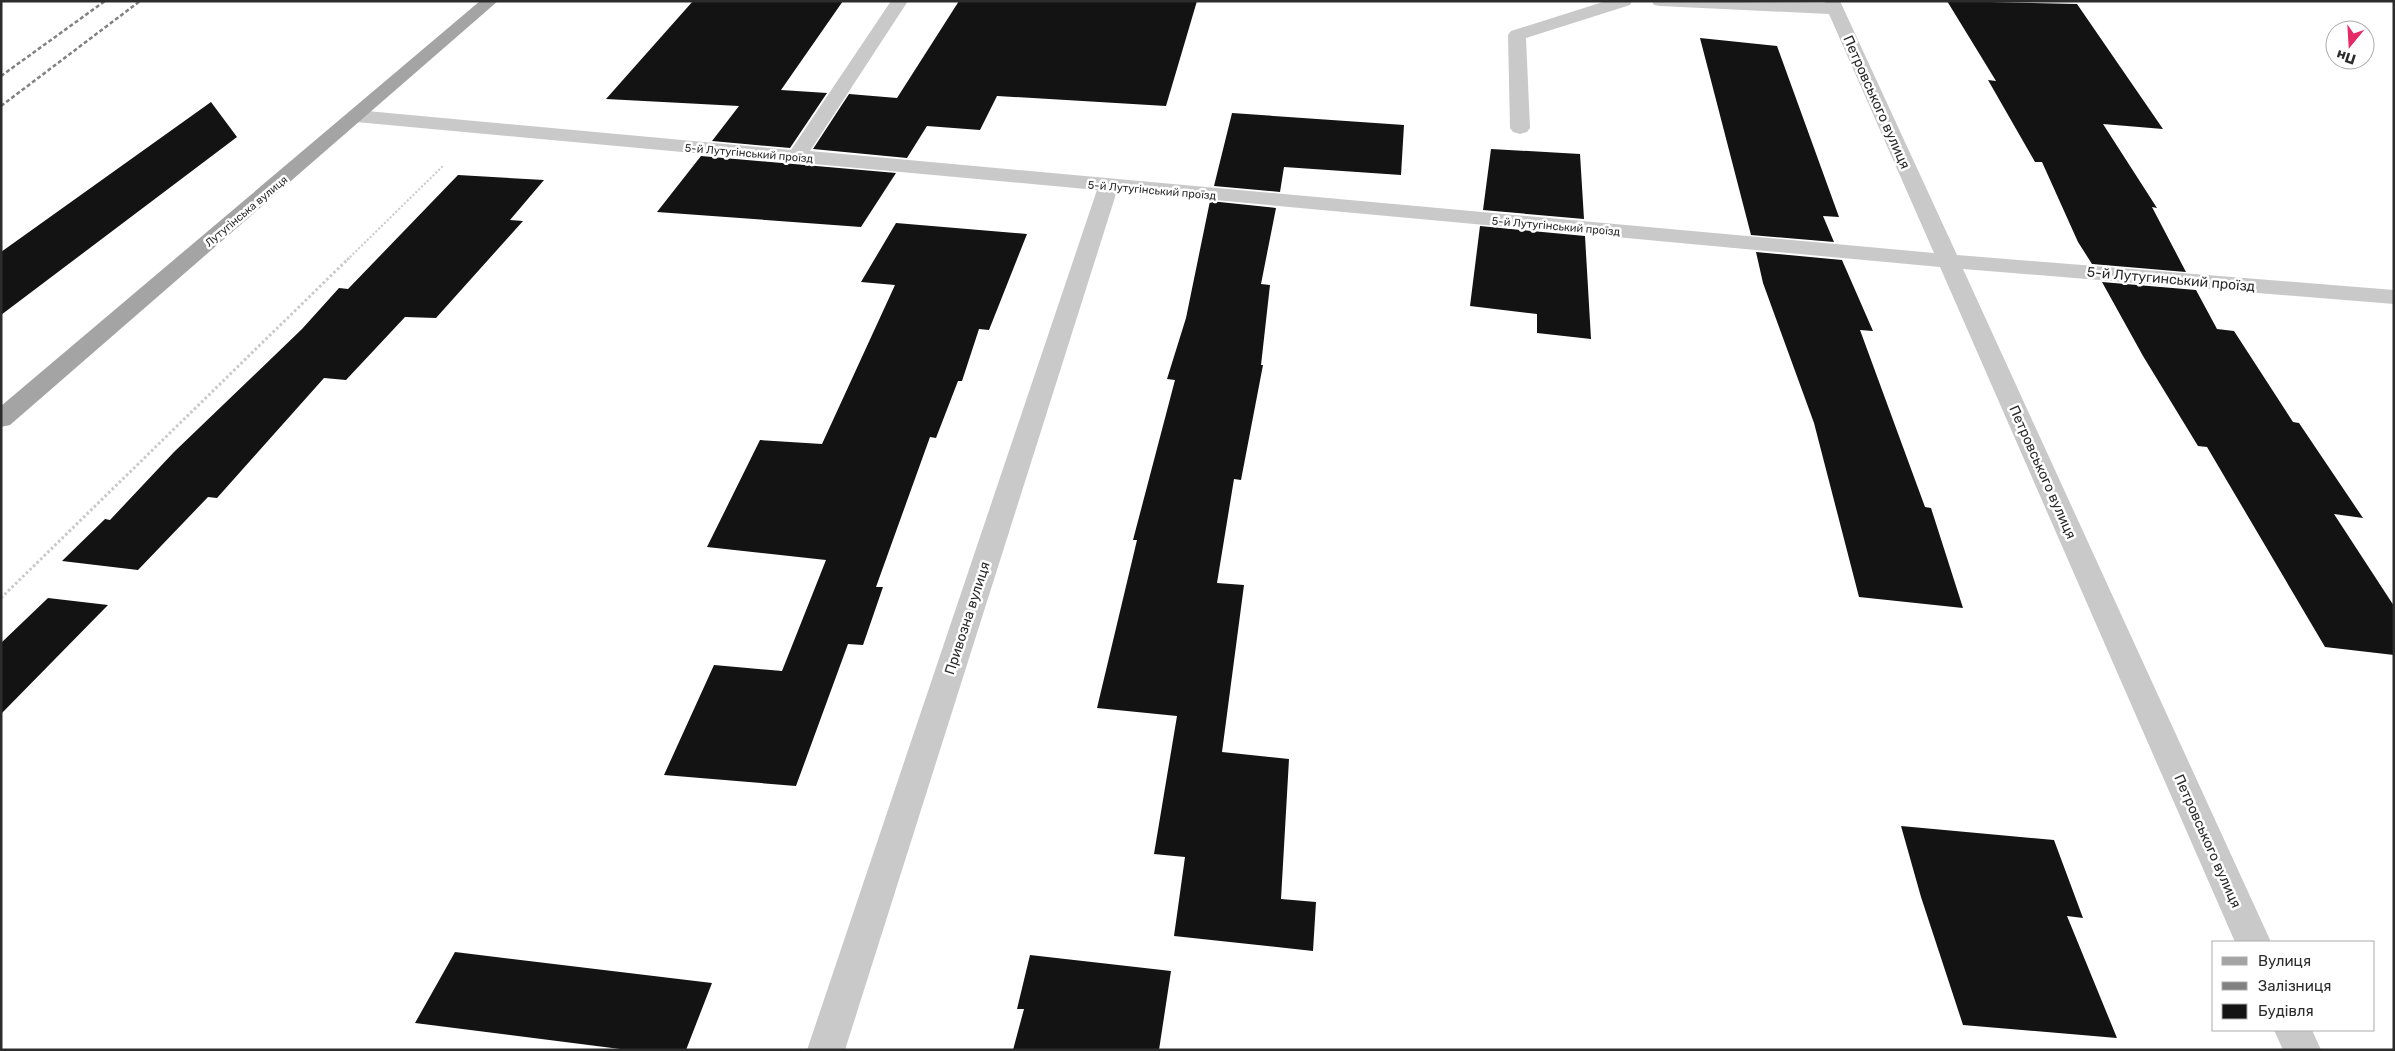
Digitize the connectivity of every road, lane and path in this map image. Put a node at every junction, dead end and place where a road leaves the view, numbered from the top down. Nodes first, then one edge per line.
1 (490, 1) edge
2 (900, 1) edge
3 (1624, 1) edge
4 (1660, 1) edge
5 (1834, 5) edge
6 (356, 116) junction
7 (482, 128) junction
8 (1520, 128) dead end
9 (796, 157) junction
10 (1108, 186) junction
11 (1948, 261) junction
12 (2394, 297) edge
13 (1, 419) edge
14 (1, 598) edge
15 (2254, 941) edge
16 (2293, 1031) edge
17 (826, 1050) edge
18 (2302, 1050) edge

1 - 6 main road, Лутугінська вулиця
2 - 9 street
3 - 8 street
4 - 5 street
5 - 11 street, Петровського вулиця
6 - 7 street, 5-й Лутугінський проїзд
6 - 13 main road, Лутугінська вулиця
7 - 9 street, 5-й Лутугінський проїзд
7 - 14 path
9 - 10 street, 5-й Лутугінський проїзд
10 - 11 street, 5-й Лутугінський проїзд
10 - 17 street, Привозна вулиця
11 - 12 street, 5-й Лутугинський проїзд
11 - 15 street, Петровського вулиця
16 - 18 street

